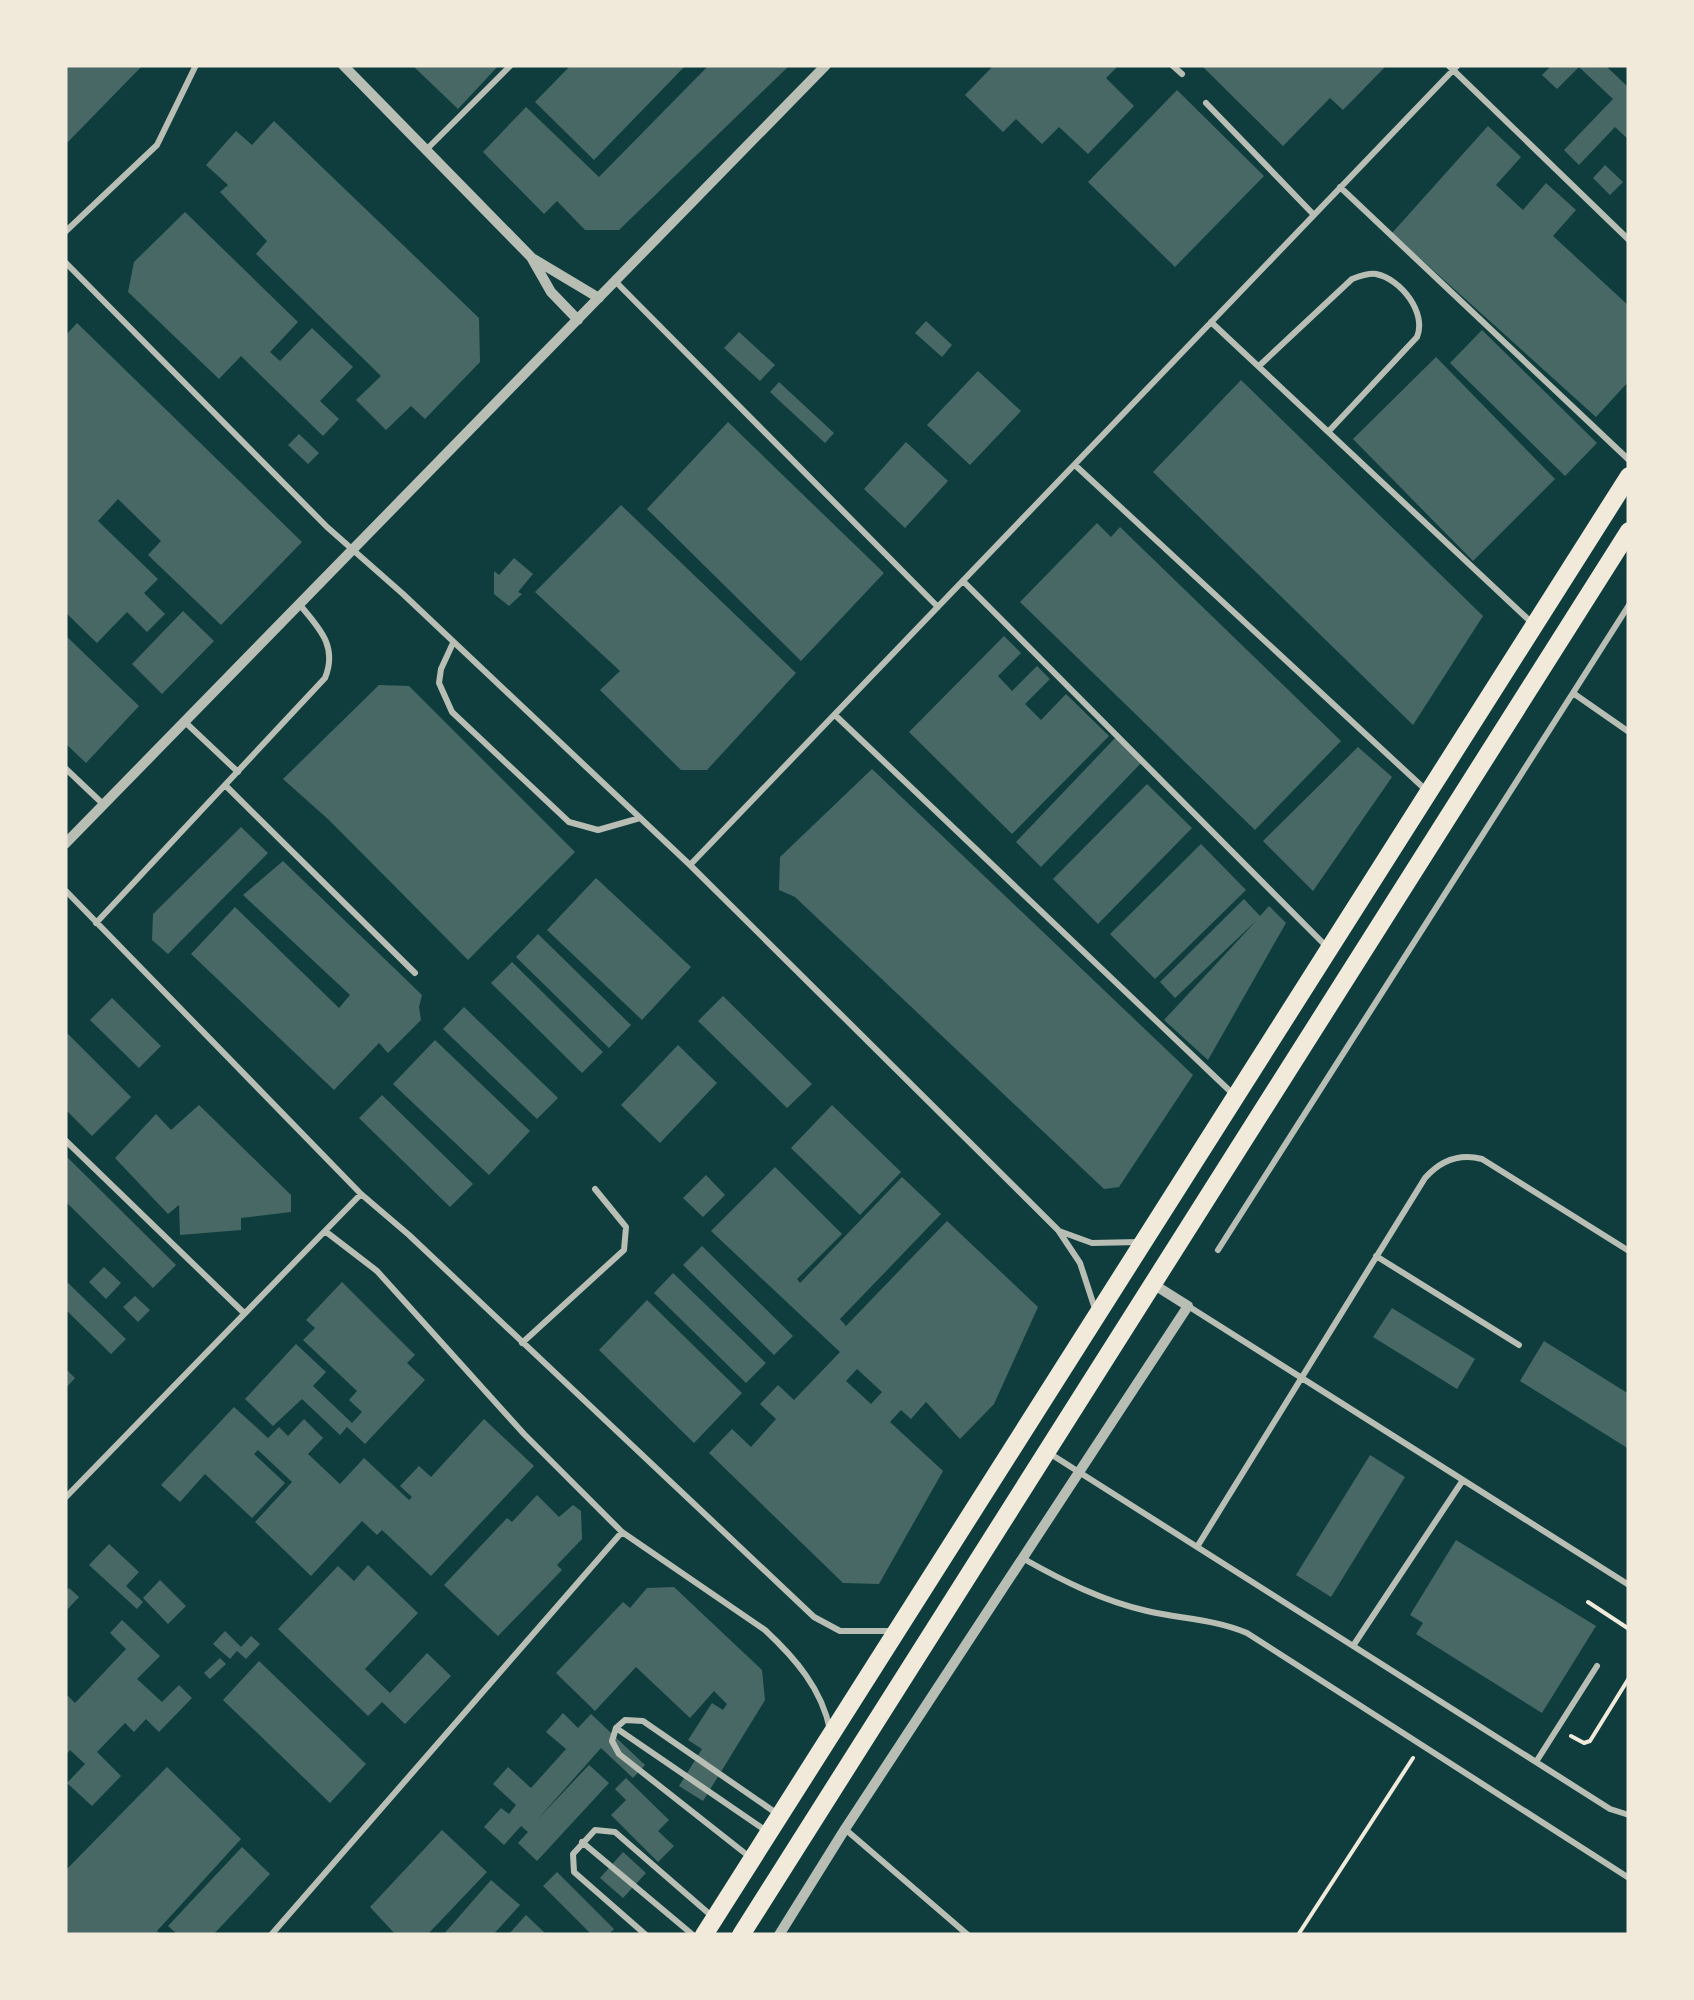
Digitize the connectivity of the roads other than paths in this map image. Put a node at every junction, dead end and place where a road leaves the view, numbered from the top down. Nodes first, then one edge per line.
1 (196, 65) edge
2 (343, 65) edge
3 (511, 65) edge
4 (826, 65) edge
5 (1172, 65) edge
6 (1453, 67) edge
7 (1182, 74) dead end
8 (1206, 104) dead end
9 (426, 150) junction
10 (1340, 188) junction
11 (1314, 215) junction
12 (65, 232) edge
13 (1629, 240) edge
14 (531, 257) junction
15 (65, 262) edge
16 (616, 281) junction
17 (599, 298) junction
18 (578, 320) junction
19 (1211, 322) junction
20 (1259, 366) junction
21 (1329, 431) junction
22 (1629, 460) edge
23 (1076, 466) junction
24 (1629, 476) edge
25 (1629, 531) edge
26 (355, 550) junction
27 (963, 581) junction
28 (300, 605) junction
29 (1629, 605) edge
30 (938, 607) junction
31 (1534, 625) junction
32 (453, 643) junction
33 (1573, 693) junction
34 (835, 715) junction
35 (185, 722) junction
36 (1629, 732) edge
37 (65, 768) edge
38 (238, 772) junction
39 (225, 786) junction
40 (1428, 792) junction
41 (104, 805) junction
42 (640, 818) junction
43 (65, 844) edge
44 (690, 865) junction
45 (65, 890) edge
46 (96, 924) junction
47 (1329, 948) junction
48 (415, 973) dead end
49 (1236, 1096) junction
50 (65, 1140) edge
51 (595, 1189) dead end
52 (361, 1194) junction
53 (1058, 1230) junction
54 (325, 1231) junction
55 (1145, 1240) junction
56 (1218, 1250) dead end
57 (1629, 1250) edge
58 (1376, 1256) junction
59 (1153, 1284) junction
60 (1188, 1306) junction
61 (244, 1314) junction
62 (1097, 1319) junction
63 (522, 1343) junction
64 (1519, 1344) dead end
65 (1303, 1375) junction
66 (1048, 1452) junction
67 (1080, 1472) junction
68 (1463, 1480) junction
69 (65, 1498) edge
70 (622, 1532) junction
71 (1198, 1547) junction
72 (1024, 1558) junction
73 (1629, 1584) edge
74 (897, 1630) junction
75 (1353, 1646) junction
76 (1597, 1666) dead end
77 (616, 1728) junction
78 (831, 1735) junction
79 (1536, 1762) junction
80 (1629, 1815) edge
81 (780, 1816) junction
82 (845, 1829) junction
83 (769, 1832) junction
84 (582, 1842) junction
85 (752, 1859) junction
86 (1629, 1878) edge
87 (714, 1918) junction
88 (271, 1935) edge
89 (646, 1935) edge
90 (694, 1935) edge
91 (704, 1935) edge
92 (741, 1935) edge
93 (780, 1935) edge
94 (968, 1935) edge

1 - 12 lane
2 - 9 street
3 - 9 lane
4 - 16 street
5 - 7 lane
6 - 10 lane
6 - 13 lane
8 - 11 lane
9 - 14 street
10 - 11 lane
10 - 22 lane
11 - 19 lane
14 - 17 street
14 - 18 street
15 - 26 lane
16 - 17 street
16 - 30 lane
17 - 18 street
18 - 26 street
19 - 20 lane
19 - 23 lane
20 - 21 lane
20 - 21 lane
21 - 31 lane
23 - 27 lane
23 - 40 lane
24 - 31 main road
25 - 59 main road
26 - 28 street
26 - 32 lane
27 - 30 lane
27 - 47 lane
28 - 35 street
28 - 38 lane
29 - 33 lane
30 - 34 lane
31 - 40 main road
32 - 42 lane
32 - 42 lane
33 - 36 lane
33 - 56 lane
34 - 44 lane
34 - 49 lane
35 - 38 lane
35 - 41 street
37 - 41 lane
38 - 39 lane
39 - 46 lane
39 - 48 lane
40 - 47 main road
41 - 43 street
42 - 44 lane
44 - 53 lane
45 - 46 lane
46 - 52 lane
47 - 49 main road
49 - 55 main road
50 - 61 lane
51 - 63 lane
52 - 54 lane
52 - 63 lane
53 - 55 lane
53 - 62 lane
54 - 61 lane
54 - 70 lane
55 - 62 main road
57 - 58 lane
58 - 64 lane
58 - 65 lane
59 - 60 street
59 - 66 main road
60 - 65 lane
60 - 67 street
61 - 69 lane
62 - 74 main road
63 - 74 lane
65 - 68 lane
65 - 71 lane
66 - 67 lane
66 - 92 main road
67 - 71 lane
67 - 72 street
68 - 73 lane
68 - 75 lane
70 - 78 lane
70 - 88 lane
71 - 75 lane
72 - 82 street
72 - 86 lane
74 - 78 main road
75 - 79 lane
76 - 79 lane
77 - 81 lane
77 - 83 lane
77 - 85 lane
78 - 81 main road
79 - 80 lane
81 - 83 main road
82 - 93 street
82 - 94 lane
83 - 85 main road
84 - 87 lane
84 - 89 lane
84 - 90 lane
85 - 87 main road
87 - 91 main road

